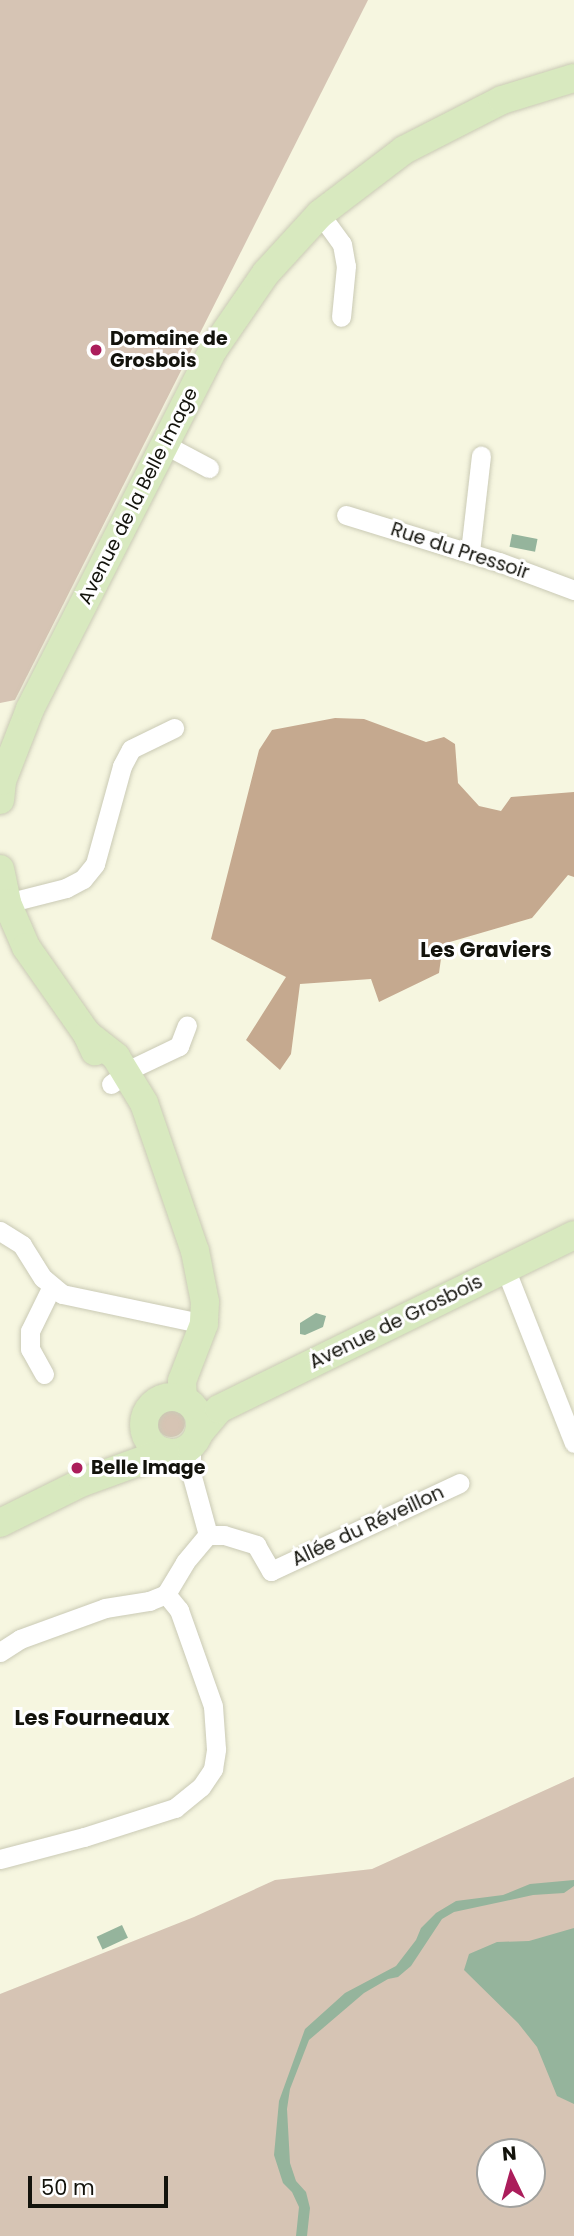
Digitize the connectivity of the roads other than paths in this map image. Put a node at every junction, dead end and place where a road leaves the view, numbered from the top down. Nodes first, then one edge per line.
1 (574, 78) edge
2 (320, 214) junction
3 (341, 317) dead end
4 (164, 444) junction
5 (481, 456) dead end
6 (209, 468) dead end
7 (346, 515) dead end
8 (470, 552) junction
9 (574, 590) edge
10 (174, 728) dead end
11 (0, 800) edge
12 (0, 869) edge
13 (7, 903) junction
14 (187, 1025) dead end
15 (118, 1078) junction
16 (0, 1231) edge
17 (574, 1235) edge
18 (505, 1268) junction
19 (52, 1286) junction
20 (197, 1323) junction
21 (44, 1374) dead end
22 (186, 1430) junction
23 (574, 1444) edge
24 (83, 1482) junction
25 (460, 1483) dead end
26 (0, 1522) edge
27 (208, 1535) junction
28 (166, 1594) junction
29 (0, 1652) edge
30 (0, 1859) edge

1 - 2 street, Avenue de la Belle Image
2 - 3 street
2 - 4 street, Avenue de la Belle Image
4 - 6 street
4 - 11 street, Avenue de la Belle Image
5 - 8 street
7 - 8 street, Rue du Pressoir
8 - 9 street, Rue du Pressoir
10 - 13 street
12 - 13 street
13 - 15 street
14 - 15 street
15 - 20 street
16 - 19 street
17 - 18 street, Avenue de Grosbois
18 - 22 street, Avenue de Grosbois
18 - 23 street
19 - 20 street
19 - 21 street
20 - 22 street
22 - 24 street, Avenue de Grosbois
22 - 24 street, Avenue de Grosbois
22 - 27 street
24 - 26 street, Avenue de Grosbois
25 - 27 street, Allée du Réveillon
27 - 28 street
28 - 29 street
28 - 30 street

